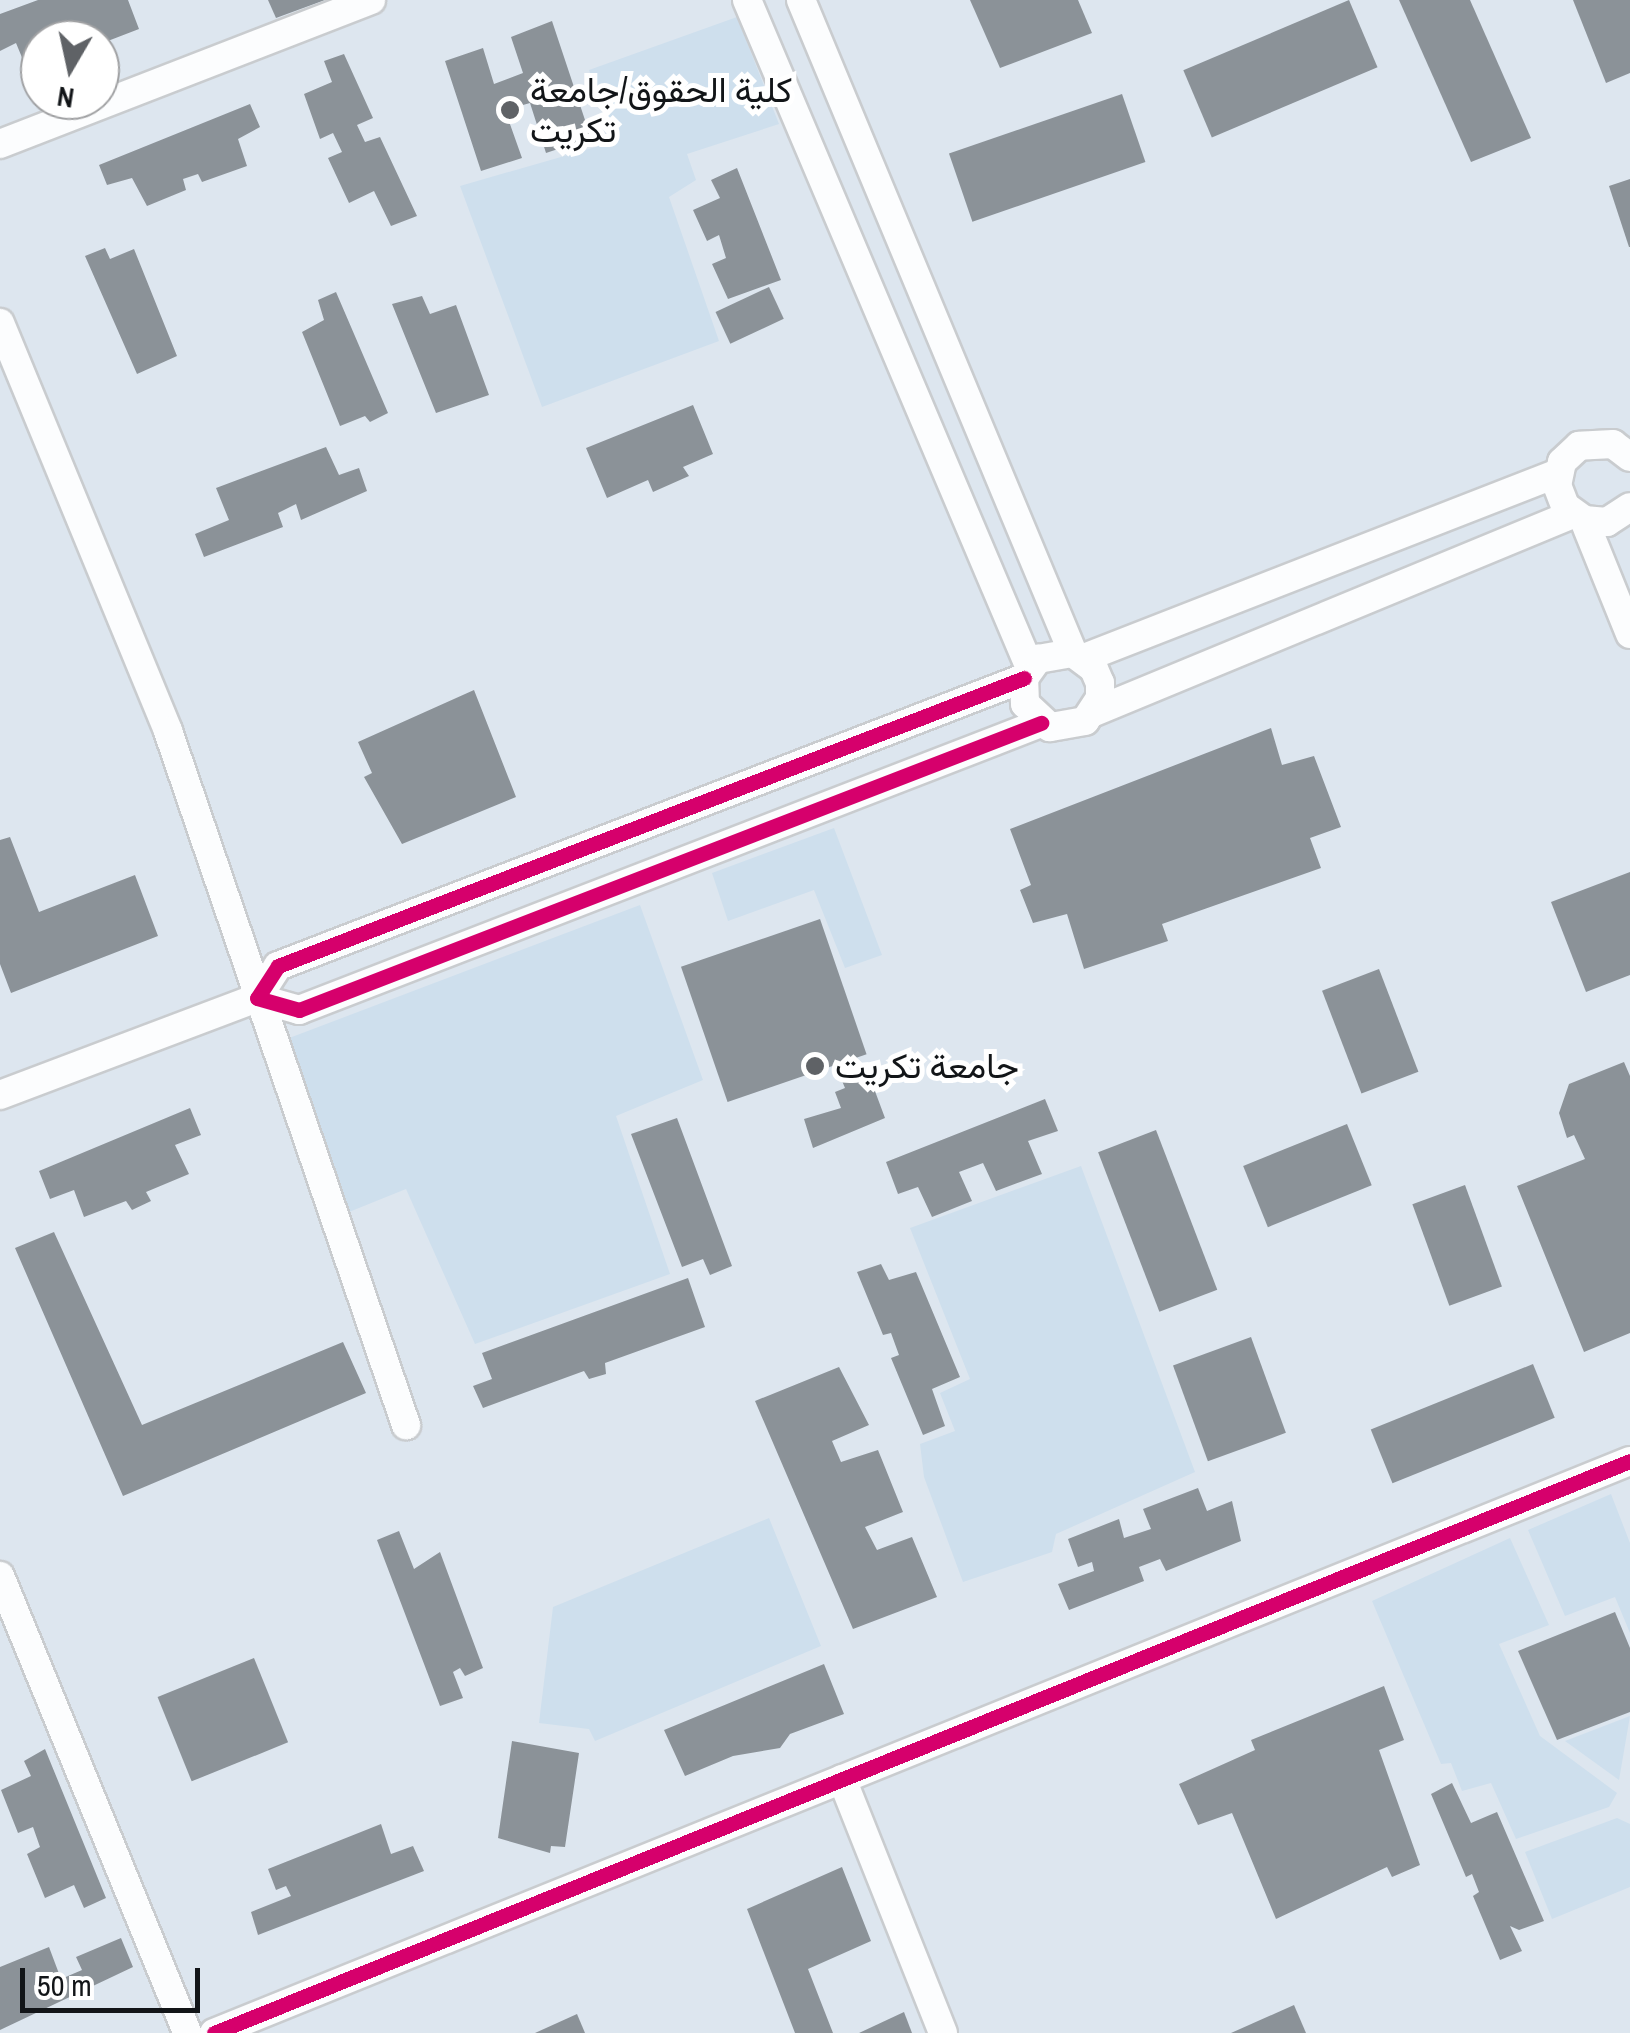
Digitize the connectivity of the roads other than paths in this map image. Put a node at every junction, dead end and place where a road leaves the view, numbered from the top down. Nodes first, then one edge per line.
1 (371, 0) edge
2 (746, 0) edge
3 (801, 0) edge
4 (0, 144) edge
5 (0, 323) edge
6 (1628, 451) edge
7 (1558, 473) junction
8 (1630, 507) edge
9 (1578, 517) junction
10 (1630, 634) edge
11 (1078, 656) junction
12 (1027, 673) junction
13 (1094, 712) junction
14 (1042, 723) junction
15 (257, 998) junction
16 (0, 1095) edge
17 (406, 1424) dead end
18 (1630, 1461) edge
19 (0, 1576) edge
20 (842, 1780) junction
21 (187, 2033) edge
22 (214, 2033) edge
23 (943, 2033) edge

1 - 4 street
2 - 12 street
3 - 11 street
5 - 15 street
6 - 7 street
7 - 9 street
7 - 11 street
8 - 9 street
9 - 10 street
9 - 13 street
11 - 12 street
11 - 13 street
12 - 14 street
12 - 15 street
13 - 14 street
14 - 15 street
15 - 16 street
15 - 17 street
18 - 20 street
19 - 21 street
20 - 22 street
20 - 23 street

